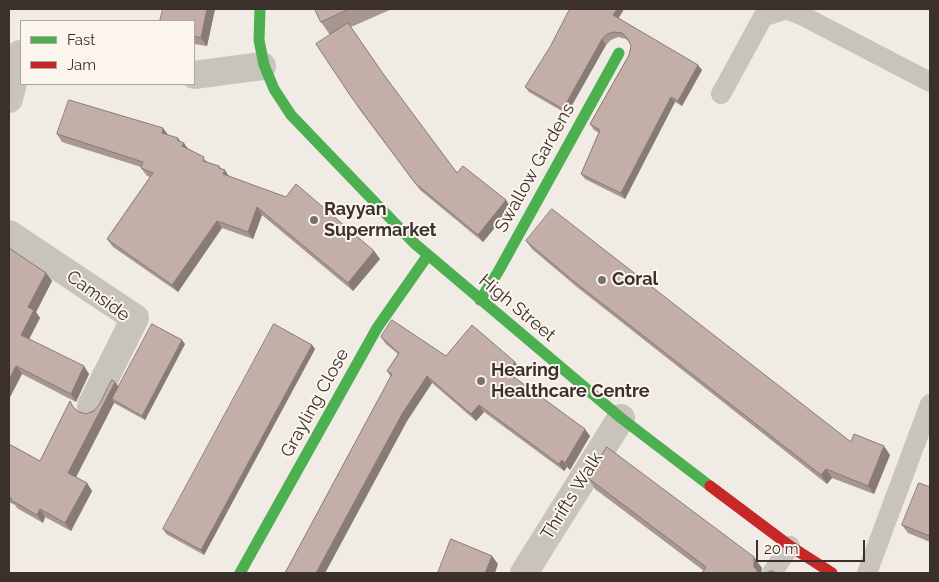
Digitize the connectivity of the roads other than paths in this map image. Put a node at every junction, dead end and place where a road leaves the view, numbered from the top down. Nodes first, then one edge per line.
1 (260, 9) edge
2 (17, 53) edge
3 (618, 53) dead end
4 (262, 66) junction
5 (195, 75) edge
6 (930, 82) edge
7 (721, 94) dead end
8 (9, 99) edge
9 (9, 234) edge
10 (428, 255) junction
11 (480, 300) junction
12 (930, 404) edge
13 (91, 406) dead end
14 (621, 418) junction
15 (790, 546) junction
16 (240, 573) edge
17 (524, 573) edge
18 (772, 573) edge
19 (832, 573) edge
20 (867, 573) edge

1 - 4 street, High Street
2 - 8 street
3 - 11 street, Swallow Gardens
4 - 5 street
4 - 10 street, High Street
6 - 7 lane
9 - 13 street, Camside
10 - 11 street, High Street
10 - 16 street, Grayling Close
11 - 14 street, High Street
12 - 20 lane
14 - 15 street, High Street
14 - 17 street, Thrifts Walk
15 - 18 lane
15 - 19 street, High Street

